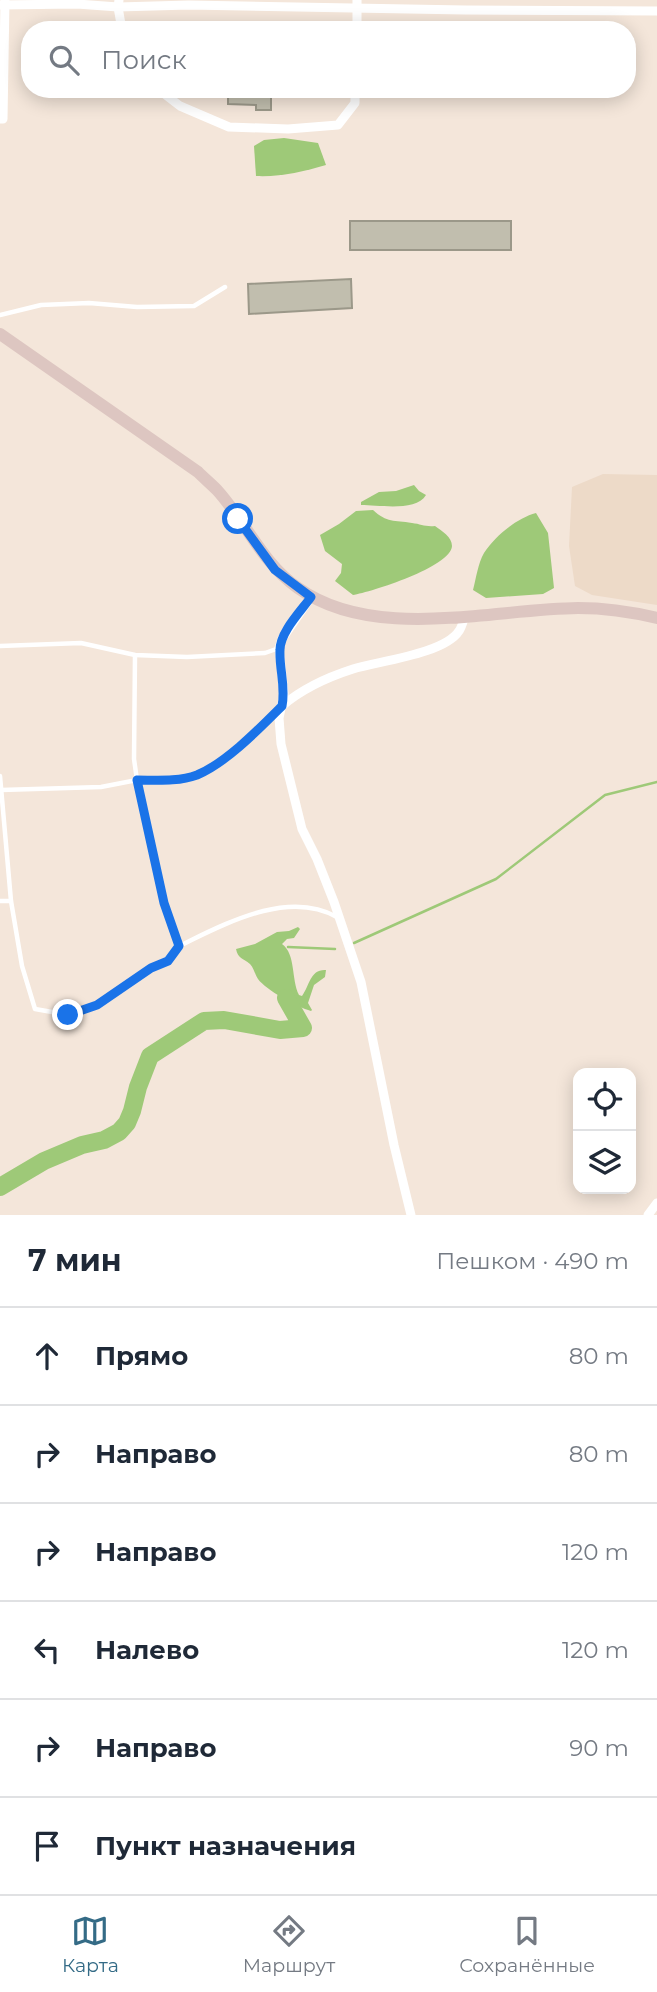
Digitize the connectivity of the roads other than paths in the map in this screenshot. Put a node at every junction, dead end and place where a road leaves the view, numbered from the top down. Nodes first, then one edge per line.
1 (561, 0) edge
2 (3, 4) edge
3 (118, 4) edge
4 (357, 4) edge
5 (560, 11) junction
6 (657, 11) edge
7 (170, 98) edge
8 (355, 98) edge
9 (0, 119) edge
10 (225, 287) dead end
11 (0, 315) edge
12 (0, 334) edge
13 (311, 597) junction
14 (465, 616) junction
15 (657, 618) edge
16 (0, 646) edge
17 (279, 648) junction
18 (135, 655) junction
19 (282, 706) junction
20 (0, 776) edge
21 (137, 780) junction
22 (1, 790) edge
23 (0, 901) edge
24 (11, 901) junction
25 (342, 927) junction
26 (179, 946) junction
27 (657, 1203) edge
28 (411, 1215) edge
29 (648, 1215) edge

1 - 5 street
2 - 3 street
2 - 9 street
3 - 4 street
4 - 5 street
5 - 6 street
7 - 8 street
10 - 11 lane
12 - 13 main road
13 - 14 main road
13 - 17 street
14 - 15 main road
14 - 19 street
16 - 18 lane
17 - 18 lane
17 - 19 street
18 - 21 lane
19 - 21 lane
19 - 25 street
20 - 22 lane
21 - 22 lane
21 - 26 lane
22 - 24 lane
23 - 24 lane
24 - 26 lane
25 - 26 lane
25 - 28 street
27 - 29 street

